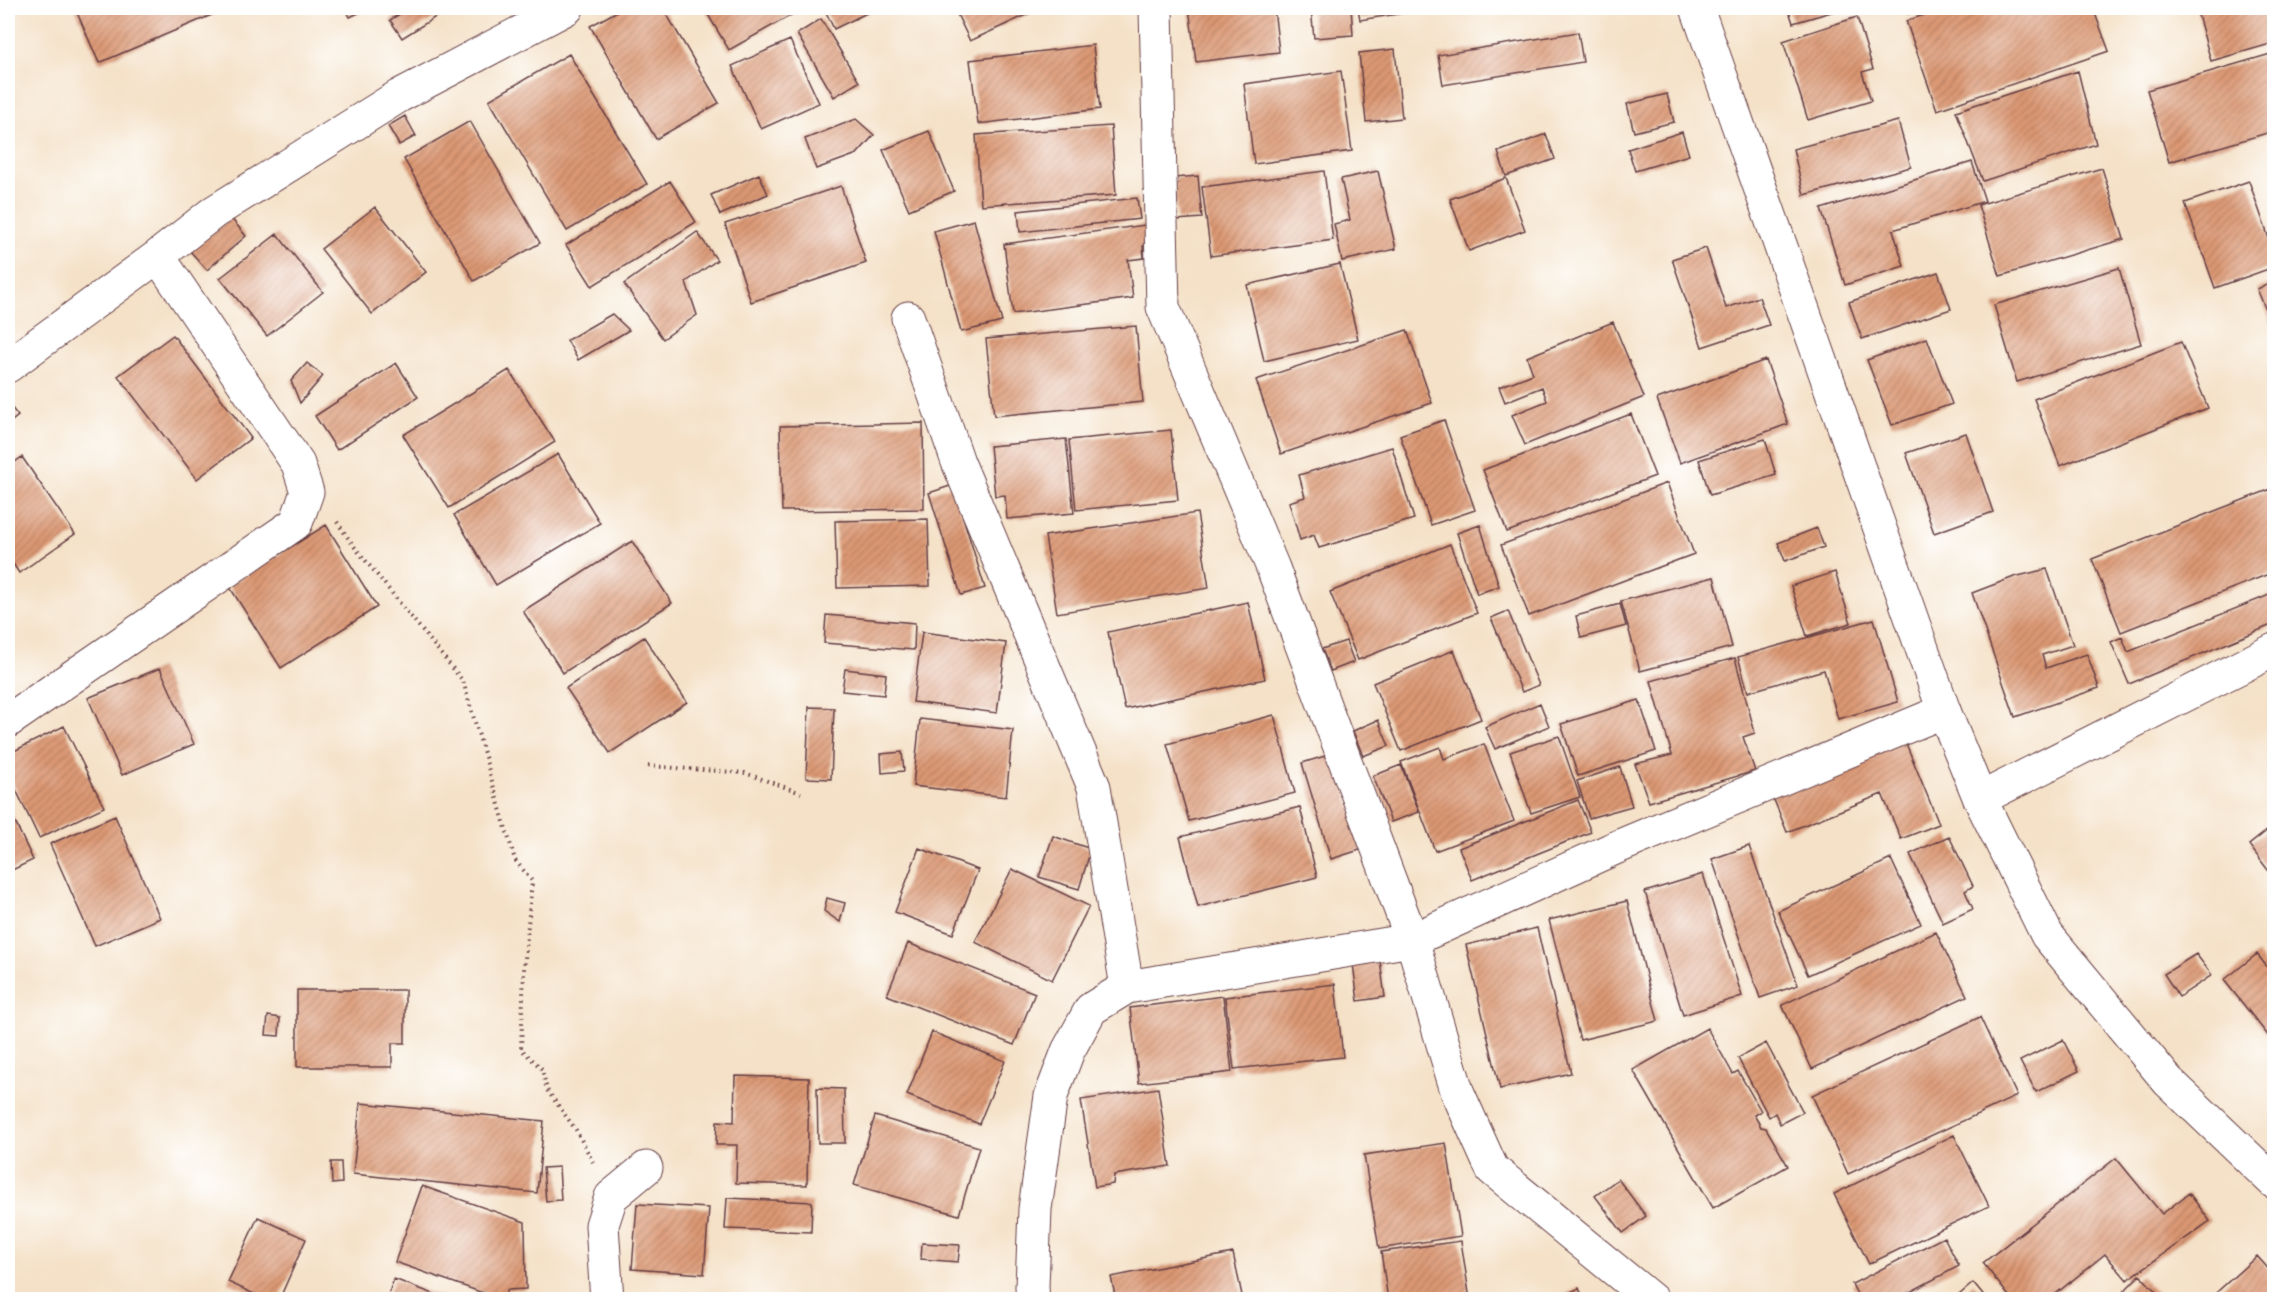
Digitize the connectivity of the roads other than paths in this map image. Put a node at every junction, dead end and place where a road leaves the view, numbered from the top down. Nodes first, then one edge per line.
1 (567, 8) edge
2 (1156, 8) edge
3 (1697, 8) edge
4 (158, 256) junction
5 (908, 318) dead end
6 (8, 366) edge
7 (2274, 650) edge
8 (1944, 711) junction
9 (8, 721) edge
10 (1980, 799) junction
11 (1412, 940) junction
12 (1127, 987) junction
13 (646, 1168) dead end
14 (2274, 1182) edge
15 (1025, 1295) edge
16 (607, 1299) edge
17 (1652, 1299) edge

1 - 4 street
2 - 11 street
3 - 8 street
4 - 6 street
4 - 9 street
5 - 12 street
7 - 10 street
8 - 10 street
8 - 11 street
10 - 14 street
11 - 12 street
11 - 17 street
12 - 15 street
13 - 16 street

